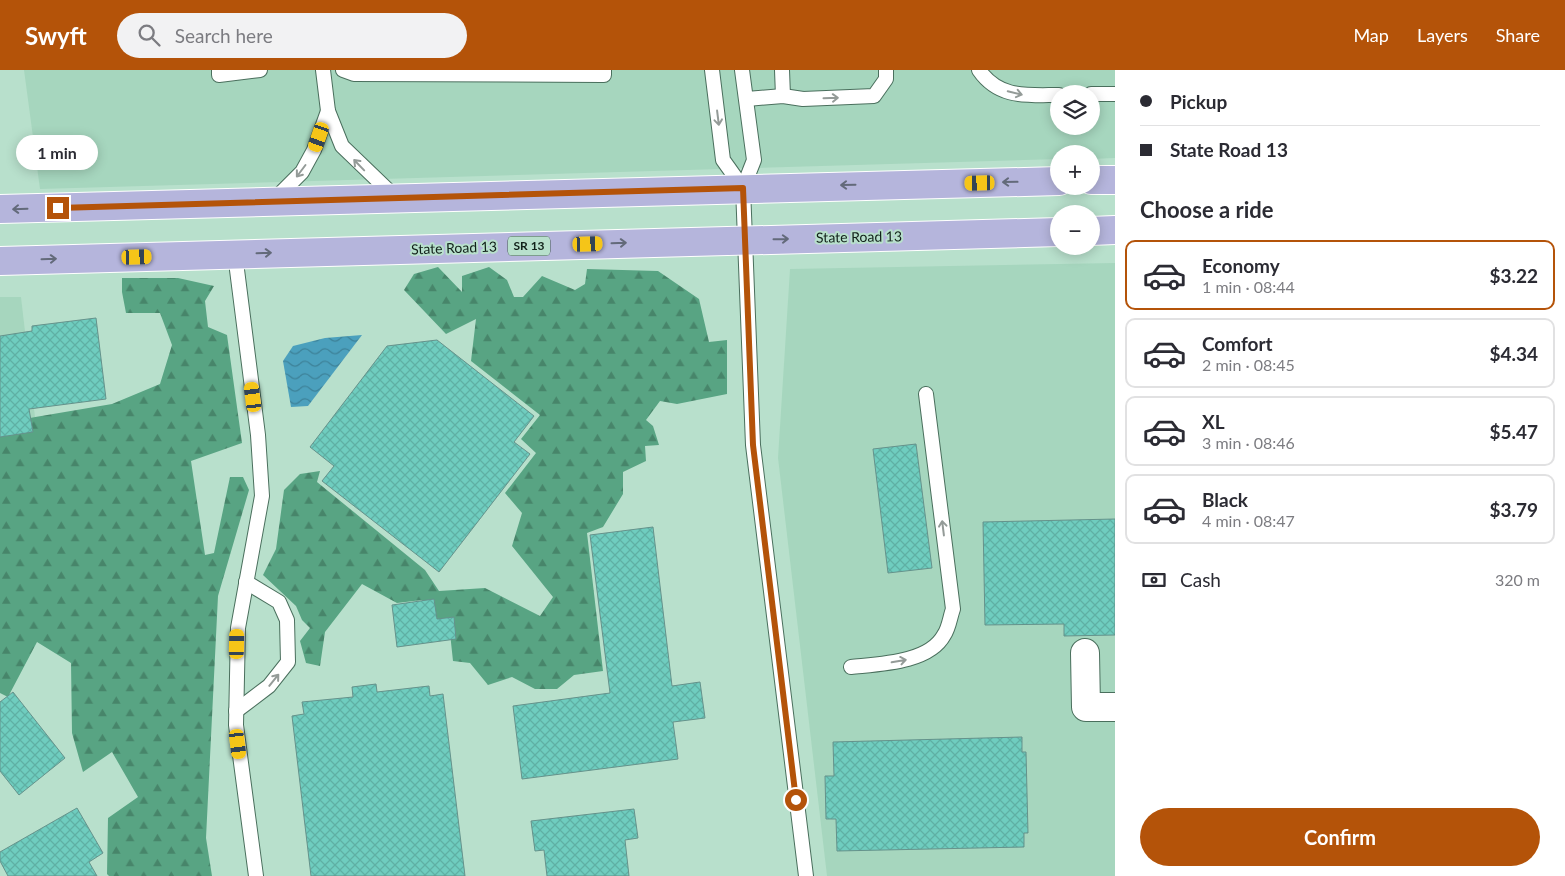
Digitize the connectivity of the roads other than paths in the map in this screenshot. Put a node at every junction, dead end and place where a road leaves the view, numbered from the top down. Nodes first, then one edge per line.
1 (219, 70) edge
2 (260, 70) edge
3 (323, 70) edge
4 (343, 70) edge
5 (604, 70) edge
6 (712, 70) edge
7 (742, 70) edge
8 (782, 70) edge
9 (886, 70) edge
10 (979, 70) edge
11 (1100, 94) edge
12 (1115, 94) edge
13 (1050, 95) edge
14 (783, 96) junction
15 (748, 98) junction
16 (328, 111) junction
17 (1100, 180) edge
18 (1115, 180) edge
19 (1050, 181) edge
20 (743, 188) junction
21 (395, 198) junction
22 (272, 201) junction
23 (0, 210) edge
24 (1115, 230) edge
25 (1100, 231) edge
26 (1050, 232) edge
27 (745, 240) junction
28 (234, 254) junction
29 (0, 261) edge
30 (926, 394) dead end
31 (246, 582) junction
32 (1085, 654) dead end
33 (851, 667) dead end
34 (1115, 707) edge
35 (236, 710) junction
36 (256, 876) edge
37 (806, 876) edge

1 - 2 lane
3 - 16 lane
4 - 5 lane
6 -> 20 lane
7 - 15 lane
8 - 14 lane
14 -> 9 lane
10 -> 13 lane
11 - 12 lane
14 - 15 lane
15 - 20 lane
21 -> 16 lane
16 -> 22 lane
17 - 18 main road
19 -> 20 main road
20 - 21 main road
20 - 27 lane
21 - 22 main road
22 -> 23 main road
24 - 25 main road
27 -> 26 main road, State Road 13 / SR 13
28 -> 27 main road, State Road 13 / SR 13
27 - 37 lane
29 -> 28 main road, State Road 13 / SR 13
28 - 31 lane
33 -> 30 lane
31 - 35 lane
35 -> 31 lane
32 - 34 street
35 - 36 lane

